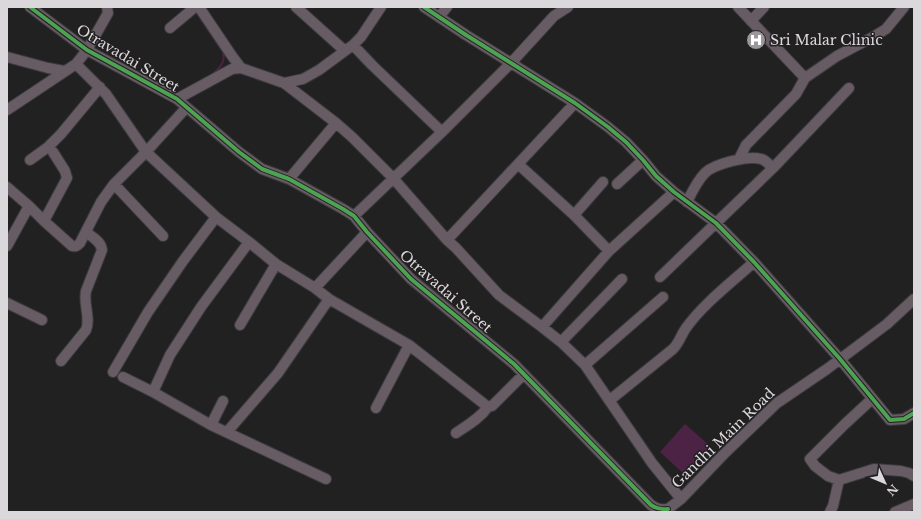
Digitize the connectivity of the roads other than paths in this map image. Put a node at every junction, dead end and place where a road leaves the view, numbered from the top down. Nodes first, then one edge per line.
1 (30, 7) edge
2 (117, 7) edge
3 (195, 7) edge
4 (199, 7) edge
5 (296, 7) edge
6 (381, 7) edge
7 (424, 7) edge
8 (447, 7) edge
9 (568, 7) edge
10 (738, 7) edge
11 (764, 7) edge
12 (904, 7) edge
13 (107, 10) edge
14 (439, 17) junction
15 (751, 20) junction
16 (170, 28) dead end
17 (349, 48) junction
18 (87, 50) junction
19 (7, 57) edge
20 (511, 63) junction
21 (76, 64) junction
22 (241, 68) junction
23 (64, 71) junction
24 (805, 78) junction
25 (284, 84) junction
26 (100, 87) junction
27 (849, 88) dead end
28 (176, 99) junction
29 (575, 103) junction
30 (186, 108) junction
31 (7, 110) edge
32 (336, 124) junction
33 (442, 132) junction
34 (53, 152) dead end
35 (146, 152) junction
36 (739, 159) junction
37 (30, 160) dead end
38 (643, 160) junction
39 (518, 164) junction
40 (773, 168) junction
41 (394, 178) junction
42 (289, 180) junction
43 (604, 182) dead end
44 (114, 184) junction
45 (617, 184) dead end
46 (7, 187) edge
47 (674, 192) junction
48 (687, 202) junction
49 (29, 206) junction
50 (574, 214) junction
51 (354, 216) junction
52 (216, 217) junction
53 (44, 221) junction
54 (716, 223) junction
55 (86, 232) junction
56 (367, 232) junction
57 (163, 236) dead end
58 (447, 240) junction
59 (250, 242) junction
60 (7, 246) edge
61 (609, 251) junction
62 (754, 262) junction
63 (276, 264) junction
64 (660, 277) dead end
65 (622, 279) dead end
66 (315, 288) junction
67 (663, 297) dead end
68 (329, 299) junction
69 (914, 299) edge
70 (7, 303) edge
71 (42, 320) dead end
72 (240, 325) dead end
73 (542, 327) junction
74 (561, 342) junction
75 (409, 345) junction
76 (840, 359) junction
77 (61, 361) dead end
78 (585, 365) junction
79 (113, 372) dead end
80 (524, 374) junction
81 (123, 377) dead end
82 (153, 392) junction
83 (872, 399) junction
84 (610, 400) junction
85 (223, 401) dead end
86 (488, 407) junction
87 (376, 408) dead end
88 (914, 413) edge
89 (211, 425) junction
90 (227, 432) junction
91 (456, 433) dead end
92 (914, 476) edge
93 (326, 479) dead end
94 (839, 480) junction
95 (681, 499) junction
96 (914, 504) edge
97 (669, 511) edge
98 (830, 512) edge
99 (895, 512) edge

1 - 18 street, Otravadai Street
2 - 13 street
3 - 16 street
4 - 22 street
5 - 17 street
6 - 17 street
7 - 14 street
8 - 14 street
9 - 20 street
10 - 15 street
11 - 15 street
12 - 24 street
13 - 18 street
14 - 20 street
15 - 24 street
17 - 25 street
17 - 33 street
18 - 21 street
18 - 28 street, Otravadai Street
19 - 23 street
20 - 29 street
20 - 33 street
21 - 23 street
21 - 26 street
22 - 25 street
22 - 28 street
23 - 31 street
24 - 36 street
25 - 32 street
26 - 35 street
26 - 37 street
27 - 40 street
28 - 30 street, Otravadai Street
29 - 38 street
29 - 39 street
30 - 35 street
30 - 42 street, Otravadai Street
32 - 41 street
32 - 42 street
33 - 41 street
34 - 53 street
35 - 44 street
35 - 52 street
36 - 40 street
36 - 48 street
38 - 45 street
38 - 47 street
39 - 50 street
39 - 58 street
40 - 54 street
41 - 51 street
41 - 58 street
42 - 51 street, Otravadai Street
43 - 50 street
44 - 55 street
44 - 57 street
46 - 49 street
47 - 48 street
47 - 61 street
48 - 54 street
49 - 53 street
49 - 60 street
50 - 61 street
51 - 56 street, Otravadai Street
52 - 59 street
52 - 79 street
53 - 55 street
54 - 62 street
54 - 64 street
55 - 77 street
56 - 66 street
56 - 80 street, Otravadai Street
58 - 73 street
59 - 63 street
59 - 82 street
61 - 73 street
62 - 76 street
62 - 84 street
63 - 66 street
63 - 72 street
65 - 74 street
66 - 68 street
67 - 78 street
68 - 75 street
68 - 90 street
69 - 76 street, Gandhi Main Road
70 - 71 street
73 - 74 street
74 - 78 street
75 - 86 street
75 - 87 street
76 - 83 street
76 - 95 street, Gandhi Main Road
78 - 84 street
80 - 86 street
80 - 97 street, Otravadai Street
81 - 82 street
82 - 89 street
83 - 88 street
83 - 94 street
84 - 95 street
85 - 89 street
86 - 91 street
89 - 90 street
90 - 93 street
92 - 94 street
94 - 98 street
95 - 97 street, Gandhi Main Road
96 - 99 street

